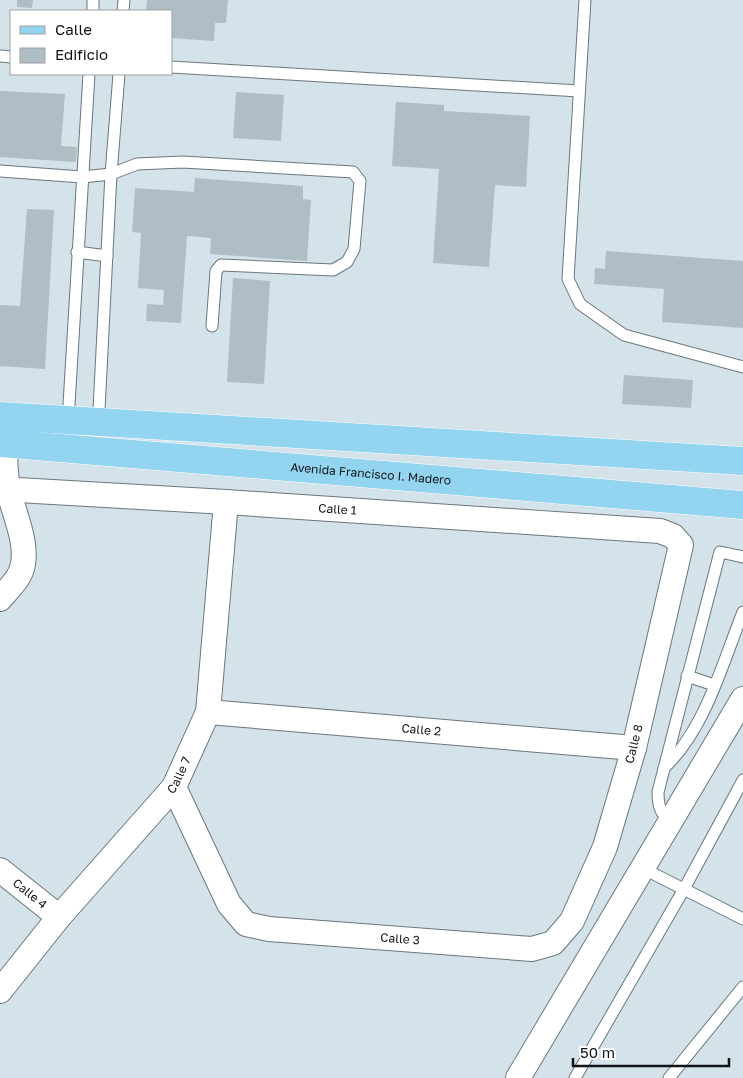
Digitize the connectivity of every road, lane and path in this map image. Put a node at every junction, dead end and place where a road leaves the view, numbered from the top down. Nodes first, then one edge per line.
1 (584, 0) edge
2 (172, 67) edge
3 (89, 75) edge
4 (119, 75) edge
5 (579, 91) junction
6 (0, 171) edge
7 (111, 174) junction
8 (82, 178) junction
9 (77, 252) junction
10 (107, 256) junction
11 (212, 326) dead end
12 (743, 367) edge
13 (98, 421) junction
14 (3, 430) edge
15 (68, 433) junction
16 (97, 449) junction
17 (743, 461) edge
18 (4, 489) edge
19 (226, 502) junction
20 (743, 505) edge
21 (673, 536) joint
22 (743, 556) edge
23 (0, 599) edge
24 (743, 612) edge
25 (687, 676) junction
26 (714, 685) junction
27 (743, 699) edge
28 (208, 712) junction
29 (634, 748) junction
30 (664, 768) junction
31 (743, 780) edge
32 (174, 787) junction
33 (670, 822) junction
34 (642, 868) junction
35 (0, 870) edge
36 (684, 889) junction
37 (59, 917) junction
38 (743, 920) edge
39 (553, 943) joint
40 (743, 987) edge
41 (0, 991) edge
42 (518, 1078) edge
43 (575, 1078) edge
44 (670, 1078) edge

1 - 5 lane
2 - 5 lane
3 - 8 lane
4 - 7 lane
5 - 12 lane
6 - 8 lane
7 - 8 lane
7 - 10 lane
7 - 11 lane
8 - 9 lane
9 - 10 lane
9 - 15 lane
10 - 13 lane
13 - 15 main road, Avenida Francisco I. Madero
13 - 16 lane
13 - 17 main road, Avenida Francisco I. Madero
14 - 15 main road, Avenida Francisco I. Madero
14 - 18 street
15 - 16 main road, Avenida Francisco I. Madero
16 - 20 main road, Avenida Francisco I. Madero
18 - 19 street, Calle 1
18 - 23 street
19 - 21 street, Calle 1
19 - 28 street, Calle 7
21 - 29 street, Calle 8
22 - 25 lane
24 - 26 lane
25 - 26 lane
25 - 30 lane
26 - 30 lane
27 - 33 street
28 - 29 street, Calle 2
28 - 32 street, Calle 7
29 - 39 street, Calle 8
30 - 33 lane
31 - 36 lane
32 - 37 street, Calle 7
32 - 39 street, Calle 3
33 - 34 street
34 - 36 lane
34 - 42 street
35 - 37 street, Calle 4
36 - 38 lane
36 - 43 lane
37 - 41 street, Calle 7
40 - 44 lane

